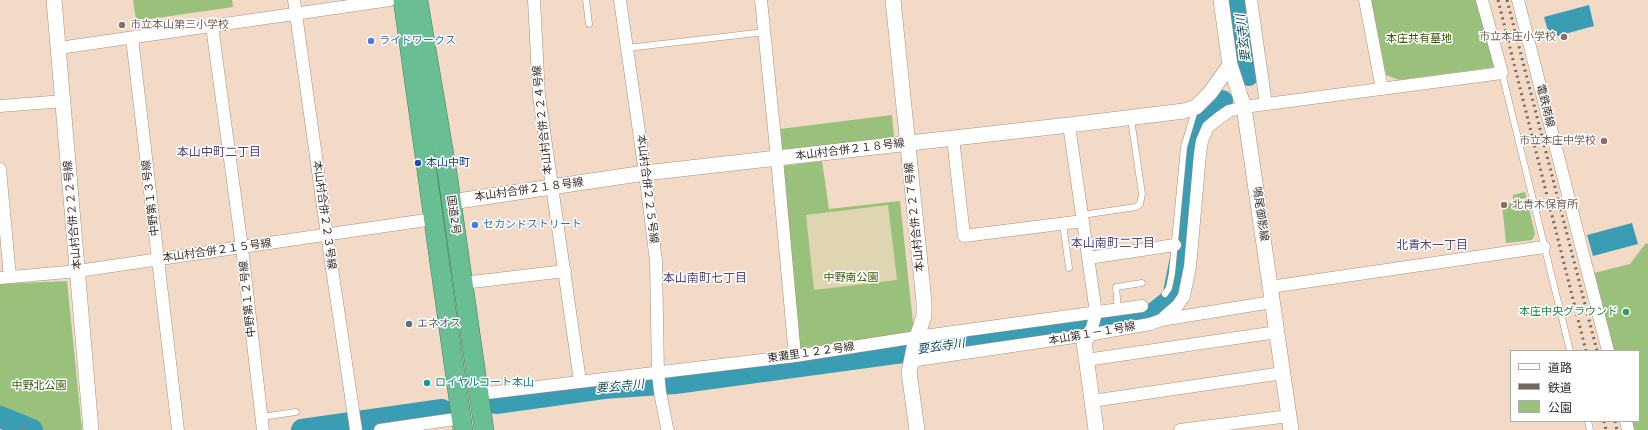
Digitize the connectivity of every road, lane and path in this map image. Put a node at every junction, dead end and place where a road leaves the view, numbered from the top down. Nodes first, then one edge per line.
1 (54, 0) edge
2 (294, 0) edge
3 (390, 0) edge
4 (403, 0) edge
5 (418, 0) edge
6 (534, 0) edge
7 (586, 0) edge
8 (620, 0) edge
9 (761, 0) edge
10 (893, 0) edge
11 (1220, 0) edge
12 (1251, 0) edge
13 (1365, 0) edge
14 (1482, 0) edge
15 (1518, 0) edge
16 (296, 14) junction
17 (589, 24) dead end
18 (212, 26) junction
19 (765, 32) junction
20 (132, 38) junction
21 (59, 48) junction
22 (627, 48) junction
23 (1230, 65) junction
24 (1502, 73) junction
25 (1382, 89) junction
26 (64, 102) junction
27 (1266, 104) junction
28 (0, 106) edge
29 (1196, 107) junction
30 (1244, 107) junction
31 (1131, 118) junction
32 (1069, 126) junction
33 (953, 138) junction
34 (907, 144) junction
35 (777, 158) junction
36 (0, 169) edge
37 (645, 173) junction
38 (551, 187) junction
39 (451, 202) junction
40 (1082, 218) junction
41 (433, 219) junction
42 (1063, 224) junction
43 (327, 235) junction
44 (1175, 245) junction
45 (1544, 247) junction
46 (242, 248) junction
47 (1088, 258) junction
48 (158, 259) junction
49 (1069, 268) dead end
50 (78, 271) junction
51 (565, 271) junction
52 (5, 277) edge
53 (463, 283) junction
54 (1142, 283) dead end
55 (1270, 287) junction
56 (1165, 294) dead end
57 (1272, 302) junction
58 (1142, 306) dead end
59 (1118, 310) junction
60 (1095, 315) junction
61 (1161, 320) junction
62 (1277, 332) junction
63 (1089, 334) junction
64 (916, 340) junction
65 (1570, 350) edge
66 (1608, 350) edge
67 (794, 356) junction
68 (910, 360) junction
69 (1086, 360) junction
70 (1283, 374) junction
71 (658, 376) junction
72 (580, 381) junction
73 (479, 394) junction
74 (1092, 401) junction
75 (296, 412) dead end
76 (25, 423) dead end
77 (1290, 423) edge
78 (462, 424) edge
79 (262, 425) edge
80 (23, 430) edge
81 (91, 430) edge
82 (178, 430) edge
83 (356, 430) edge
84 (380, 430) edge
85 (383, 430) edge
86 (484, 430) edge
87 (668, 430) edge
88 (917, 430) edge
89 (1096, 430) edge
90 (1180, 430) edge

1 - 21 street, 本山村合併２２２号線
2 - 16 street, 本山村合併２２３号線
3 - 16 street
4 - 41 highway, 国道2号
5 - 39 highway, 国道2号
6 - 38 street, 本山村合併２２４号線
7 - 17 lane
8 - 22 street, 本山村合併２２５号線
9 - 19 street
10 - 34 street, 本山村合併２２７号線
11 - 23 street, 鳴尾御影線
12 - 27 street
13 - 25 street
14 - 24 street
15 - 66 street, 電鉄南線
16 - 18 street
16 - 43 street, 本山村合併２２３号線
18 - 20 street
18 - 46 street, 中野第１２号線
19 - 22 lane
19 - 35 street
20 - 21 street
20 - 48 street, 中野第１３号線
21 - 26 street, 本山村合併２２２号線
22 - 37 street, 本山村合併２２５号線
23 - 29 street
23 - 30 street, 鳴尾御影線
24 - 25 street
24 - 45 lane
25 - 27 street
26 - 28 street
26 - 50 street, 本山村合併２２２号線
27 - 30 street
29 - 31 street, 本山村合併２１８号線
29 - 44 lane
30 - 55 street, 鳴尾御影線
30 - 61 street
31 - 32 street, 本山村合併２１８号線
31 - 40 lane
32 - 33 street, 本山村合併２１８号線
32 - 40 street
33 - 34 street, 本山村合併２１８号線
33 - 42 street
34 - 35 street, 本山村合併２１８号線
34 - 64 street, 本山村合併２２７号線
35 - 37 street, 本山村合併２１８号線
35 - 67 street
36 - 52 street
37 - 38 street, 本山村合併２１８号線
37 - 71 street, 本山村合併２２５号線
38 - 39 street, 本山村合併２１８号線
38 - 51 street, 本山村合併２２４号線
39 - 53 highway, 国道2号
40 - 42 street
40 - 47 street
41 - 43 street, 本山村合併２１５号線
41 - 78 highway, 国道2号
42 - 49 lane
43 - 46 street, 本山村合併２１５号線
43 - 83 street, 本山村合併２２３号線
44 - 47 street
44 - 56 lane
45 - 55 street
45 - 65 lane
46 - 48 street, 本山村合併２１５号線
46 - 79 street, 中野第１２号線
47 - 60 street
48 - 50 street, 本山村合併２１５号線
48 - 82 street, 中野第１３号線
50 - 52 street, 本山村合併２１５号線
50 - 81 street, 本山村合併２２２号線
51 - 53 street
51 - 72 street, 本山村合併２２４号線
53 - 73 highway, 国道2号
54 - 59 lane
55 - 57 street, 鳴尾御影線
57 - 61 street, 本山第１－１号線
57 - 62 street, 鳴尾御影線
58 - 59 street, 東灘里１２２号線
59 - 60 street, 東灘里１２２号線
60 - 63 street
60 - 64 street, 東灘里１２２号線
61 - 63 street, 本山第１－１号線
62 - 69 street
62 - 70 street, 鳴尾御影線
63 - 68 street, 本山第１－１号線
63 - 69 street
64 - 67 street, 東灘里１２２号線
64 - 68 street, 本山村合併２２７号線
67 - 71 street, 東灘里１２２号線
68 - 88 street, 本山村合併２２７号線
69 - 74 street
70 - 74 street
70 - 77 street, 鳴尾御影線
71 - 72 street, 東灘里１２２号線
71 - 87 street, 本山村合併２２５号線
72 - 73 street, 東灘里１２２号線
73 - 86 highway, 国道2号
74 - 89 street
75 - 79 lane
76 - 80 path
77 - 90 street
78 - 85 street
84 - 85 street

